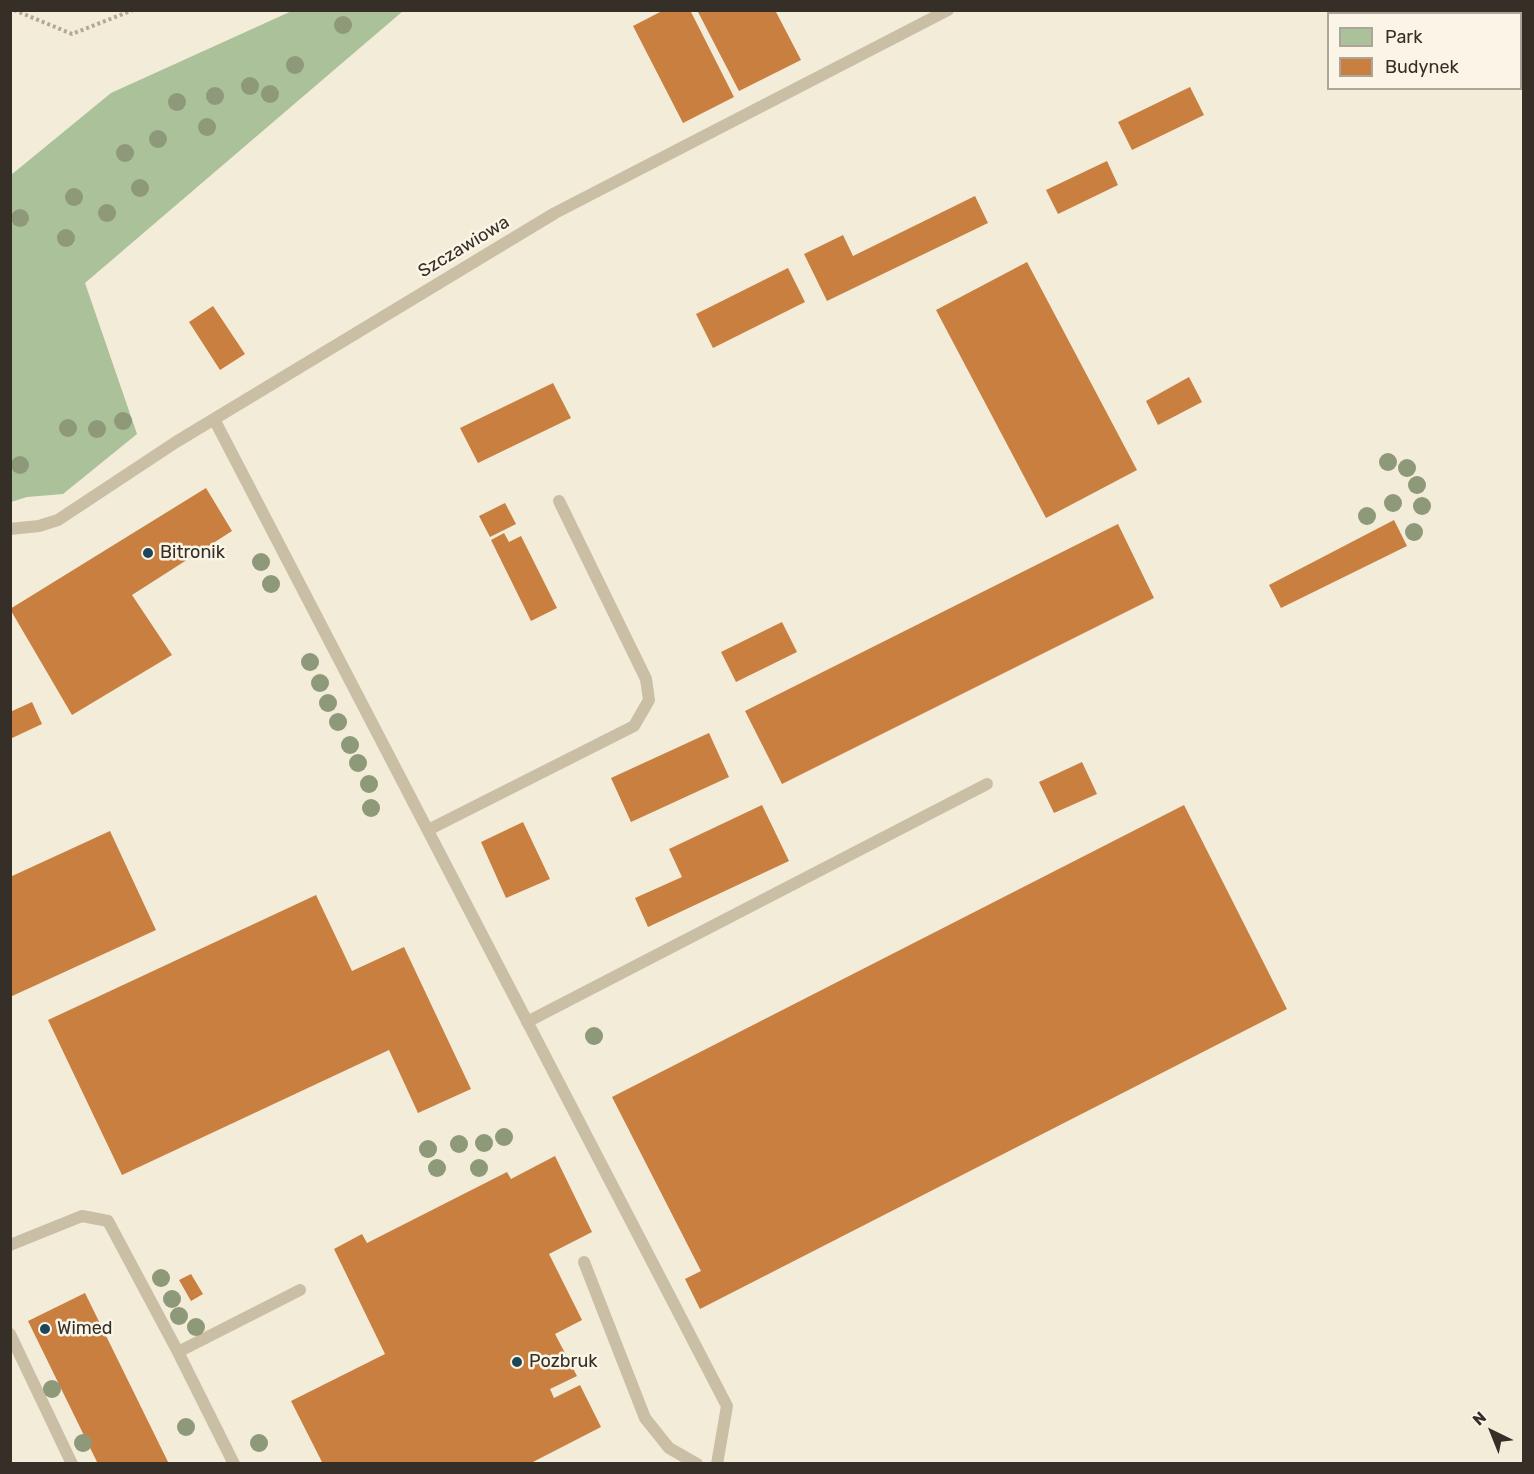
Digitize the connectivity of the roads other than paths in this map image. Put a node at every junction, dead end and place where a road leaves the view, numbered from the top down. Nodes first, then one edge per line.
1 (948, 10) edge
2 (214, 419) junction
3 (559, 501) dead end
4 (10, 529) edge
5 (987, 784) dead end
6 (428, 830) junction
7 (527, 1022) junction
8 (10, 1245) edge
9 (584, 1262) dead end
10 (300, 1290) dead end
11 (10, 1334) edge
12 (178, 1352) junction
13 (72, 1464) edge
14 (234, 1464) edge
15 (697, 1464) edge
16 (717, 1464) edge

1 - 2 lane, Szczawiowa
2 - 4 lane, Szczawiowa
2 - 6 lane
3 - 6 lane
5 - 7 lane
6 - 7 lane
7 - 16 lane
8 - 12 lane
9 - 15 lane
10 - 12 lane
11 - 13 lane
12 - 14 lane

